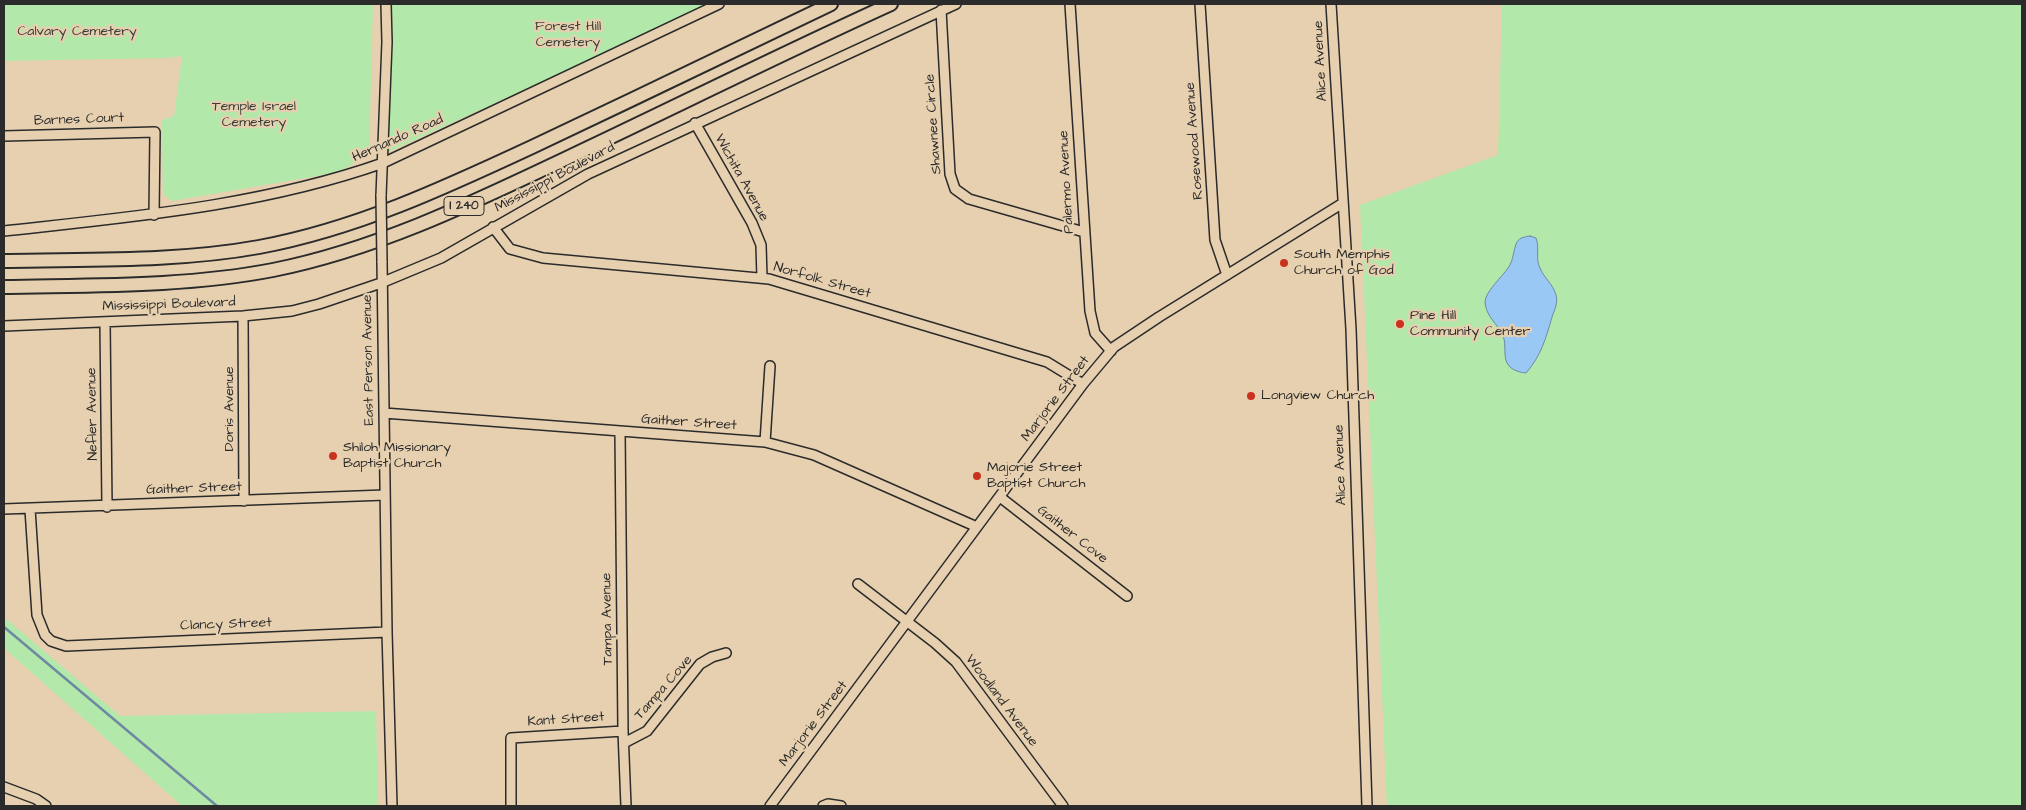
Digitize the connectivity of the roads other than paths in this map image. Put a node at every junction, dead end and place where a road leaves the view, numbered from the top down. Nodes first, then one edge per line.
1 (386, 4) edge
2 (720, 4) edge
3 (832, 4) edge
4 (891, 4) edge
5 (956, 4) edge
6 (1070, 4) edge
7 (1200, 4) edge
8 (1331, 4) edge
9 (941, 10) junction
10 (695, 123) junction
11 (4, 136) edge
12 (383, 163) junction
13 (1343, 203) junction
14 (154, 215) junction
15 (494, 227) junction
16 (4, 231) edge
17 (1084, 232) junction
18 (4, 261) edge
19 (1226, 275) junction
20 (762, 278) junction
21 (381, 282) junction
22 (4, 286) edge
23 (243, 316) junction
24 (106, 322) junction
25 (4, 326) edge
26 (1111, 351) junction
27 (770, 366) dead end
28 (1083, 384) junction
29 (384, 413) junction
30 (620, 432) junction
31 (765, 442) junction
32 (385, 495) junction
33 (1000, 497) junction
34 (244, 501) junction
35 (107, 506) junction
36 (4, 509) edge
37 (30, 509) junction
38 (977, 527) junction
39 (858, 584) dead end
40 (1127, 596) dead end
41 (907, 623) junction
42 (387, 632) junction
43 (726, 653) dead end
44 (623, 731) junction
45 (624, 743) junction
46 (4, 787) edge
47 (46, 806) edge
48 (392, 806) edge
49 (511, 806) edge
50 (626, 806) edge
51 (770, 806) edge
52 (823, 806) edge
53 (841, 806) edge
54 (1063, 806) edge
55 (1367, 806) edge

1 - 12 street, East Person Avenue
2 - 12 street, Hernando Road
3 - 18 highway, I 240
4 - 22 highway, I 240
5 - 9 street, Mississippi Boulevard
6 - 17 street, Palermo Avenue
7 - 19 street, Rosewood Avenue
8 - 13 street, Alice Avenue
9 - 10 street, Mississippi Boulevard
9 - 17 street, Shawnee Circle
10 - 15 street, Mississippi Boulevard
10 - 20 street, Wichita Avenue
11 - 14 street, Barnes Court
12 - 14 street, Hernando Road
12 - 21 street, East Person Avenue, bridge
13 - 19 street, Marjorie Street
13 - 55 street, Alice Avenue
14 - 16 street, Hernando Road
15 - 20 street, Norfolk Street
15 - 21 street, Mississippi Boulevard
17 - 26 street, Palermo Avenue
19 - 26 street, Marjorie Street
20 - 28 street, Norfolk Street
21 - 23 street, Mississippi Boulevard
21 - 29 street, East Person Avenue
23 - 24 street, Mississippi Boulevard
23 - 34 street, Doris Avenue
24 - 25 street, Mississippi Boulevard
24 - 35 street, Nefler Avenue
26 - 28 street, Marjorie Street
27 - 31 street
28 - 33 street, Marjorie Street
29 - 30 street, Gaither Street
29 - 32 street, East Person Avenue
30 - 31 street, Gaither Street
30 - 44 street, Tampa Avenue
31 - 38 street, Gaither Street
32 - 34 street, Gaither Street
32 - 42 street, East Person Avenue
33 - 38 street, Marjorie Street
33 - 40 street, Gaither Cove
34 - 35 street, Gaither Street
35 - 37 street, Gaither Street
36 - 37 street, Gaither Street
37 - 42 street, Clancy Street
38 - 41 street, Marjorie Street
39 - 41 street, Woodland Avenue
41 - 51 street, Marjorie Street
41 - 54 street, Woodland Avenue
42 - 48 street, East Person Avenue
43 - 45 street, Tampa Cove
44 - 45 street, Tampa Avenue
44 - 49 street, Kant Street
45 - 50 street, Tampa Avenue
46 - 47 street
52 - 53 street

